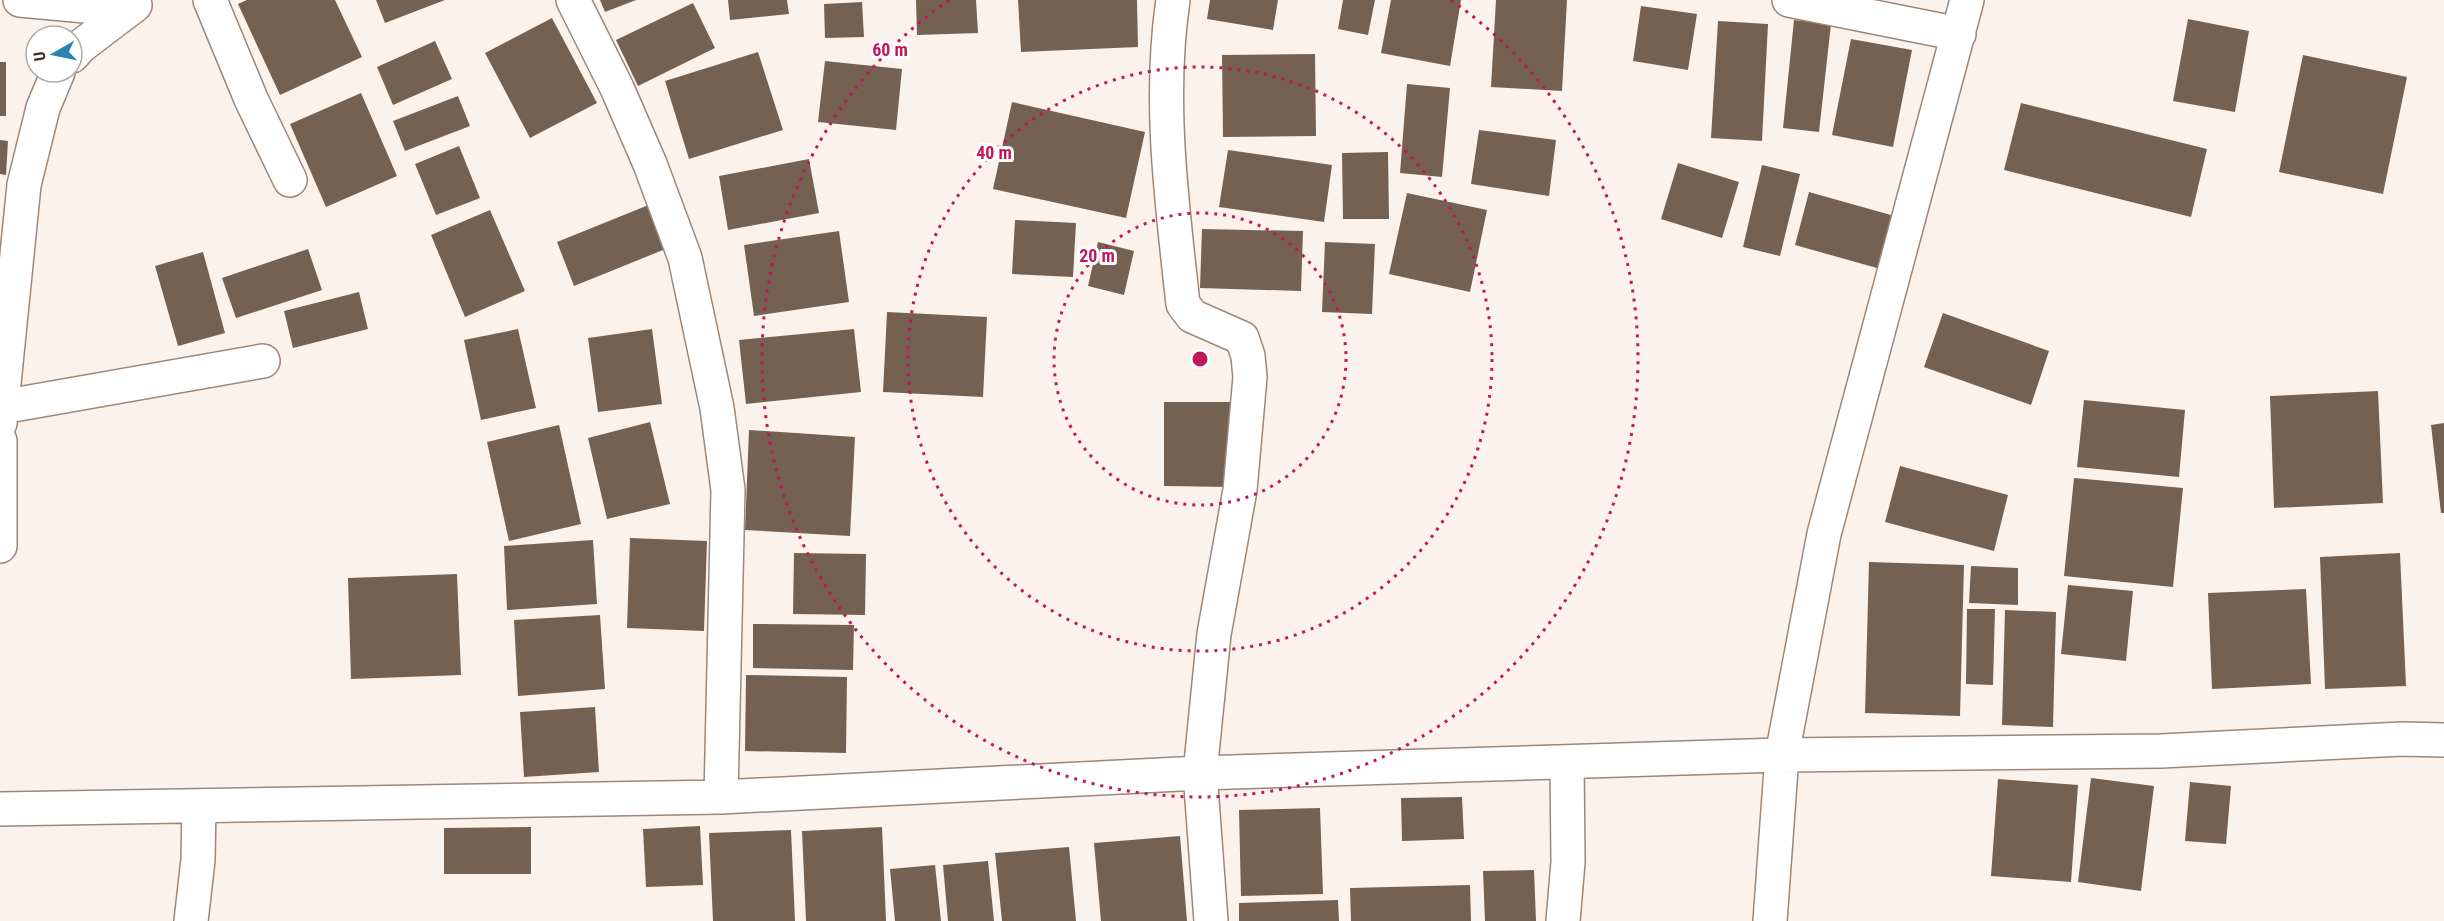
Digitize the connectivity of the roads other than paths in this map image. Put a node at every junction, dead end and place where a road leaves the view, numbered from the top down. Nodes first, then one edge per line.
1 (20, 0) edge
2 (210, 0) edge
3 (573, 0) edge
4 (1173, 0) edge
5 (1789, 0) edge
6 (1967, 0) edge
7 (135, 5) edge
8 (1959, 34) junction
9 (84, 44) edge
10 (53, 84) edge
11 (290, 180) dead end
12 (263, 361) dead end
13 (1, 415) edge
14 (0, 441) edge
15 (0, 546) edge
16 (2444, 740) edge
17 (1782, 755) junction
18 (1568, 763) junction
19 (1200, 773) junction
20 (721, 797) junction
21 (199, 806) junction
22 (0, 809) edge
23 (190, 921) edge
24 (1211, 921) edge
25 (1563, 921) edge
26 (1770, 921) edge

1 - 7 street
2 - 11 street
3 - 20 street
4 - 19 street
5 - 8 street
6 - 8 street
7 - 9 street
8 - 17 street
10 - 13 street
12 - 13 street
14 - 15 street
16 - 17 street
17 - 18 street
17 - 26 street
18 - 19 street
18 - 25 street
19 - 20 street
19 - 24 street
20 - 21 street
21 - 22 street
21 - 23 street

